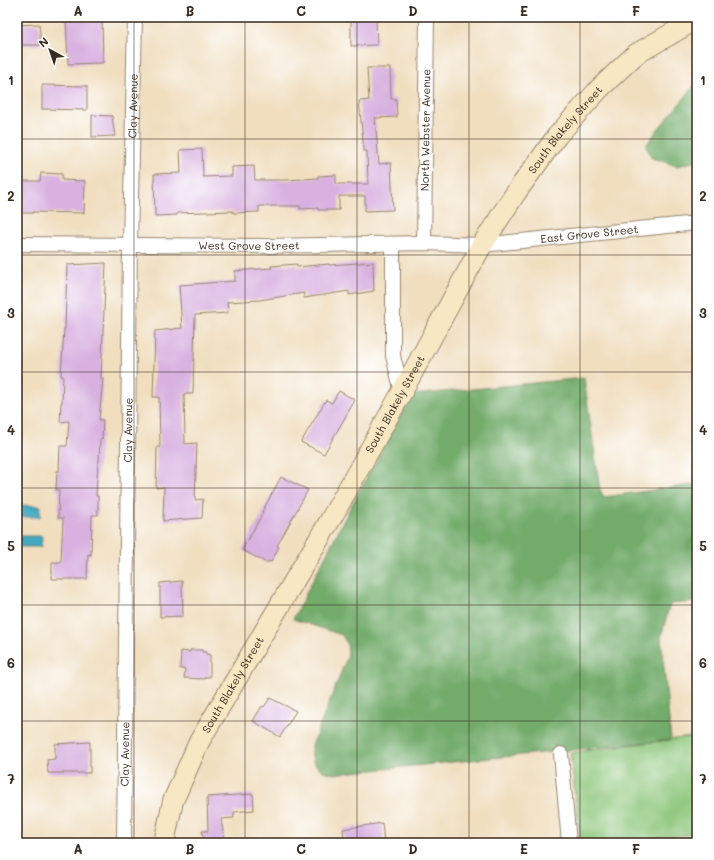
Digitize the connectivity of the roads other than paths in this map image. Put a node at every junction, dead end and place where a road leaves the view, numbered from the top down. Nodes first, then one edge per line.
1 (135, 17) edge
2 (427, 17) edge
3 (697, 19) edge
4 (697, 223) edge
5 (17, 244) edge
6 (392, 244) junction
7 (424, 244) junction
8 (130, 245) junction
9 (482, 245) junction
10 (402, 392) junction
11 (561, 754) dead end
12 (124, 843) edge
13 (164, 843) edge
14 (569, 843) edge

1 - 8 street, Clay Avenue
2 - 7 street, North Webster Avenue
3 - 9 main road, South Blakely Street
4 - 9 street, East Grove Street
5 - 8 street, West Grove Street
6 - 7 street, West Grove Street
6 - 8 street, West Grove Street
6 - 10 street
7 - 9 street, West Grove Street
8 - 12 street, Clay Avenue
9 - 10 main road, South Blakely Street
10 - 13 main road, South Blakely Street
11 - 14 street

